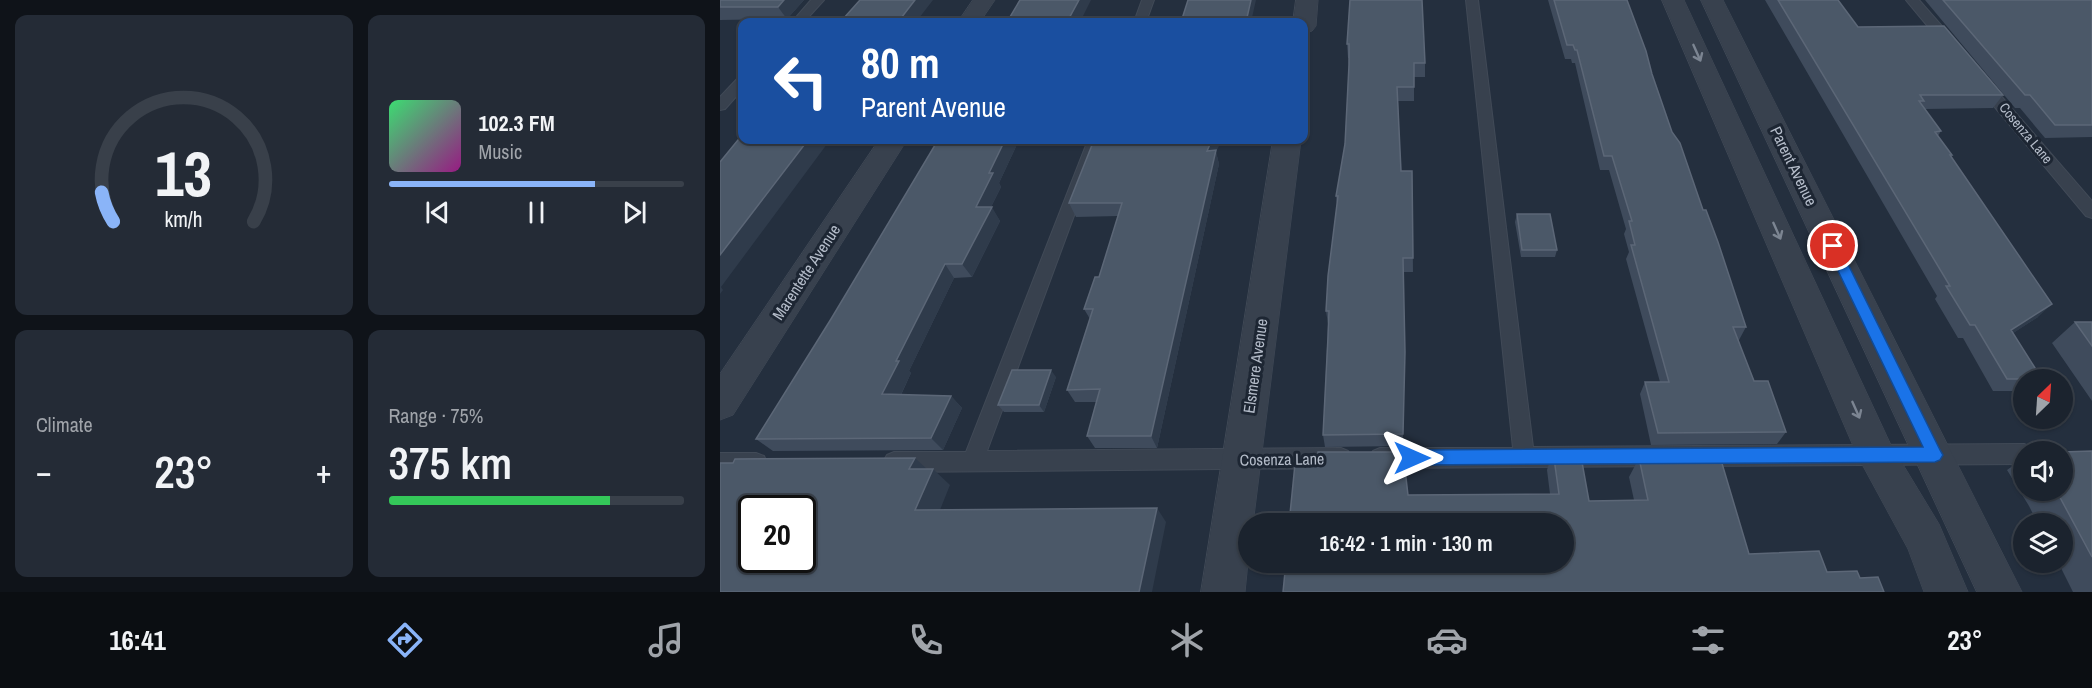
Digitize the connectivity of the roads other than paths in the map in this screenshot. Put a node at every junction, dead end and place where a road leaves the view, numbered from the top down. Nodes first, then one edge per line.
1 (818, 0) edge
2 (984, 0) edge
3 (1148, 0) edge
4 (1307, 0) edge
5 (1472, 0) edge
6 (1673, 0) edge
7 (1712, 0) edge
8 (1912, 0) edge
9 (802, 18) edge
10 (972, 18) edge
11 (1141, 18) edge
12 (1305, 18) edge
13 (1957, 53) edge
14 (1972, 71) edge
15 (738, 86) edge
16 (1716, 95) junction
17 (1759, 95) junction
18 (720, 106) edge
19 (889, 144) edge
20 (1093, 144) edge
21 (1286, 144) edge
22 (2092, 212) edge
23 (1802, 289) junction
24 (1854, 289) junction
25 (720, 404) edge
26 (2013, 454) edge
27 (1876, 455) junction
28 (1935, 455) junction
29 (1524, 456) junction
30 (1242, 460) junction
31 (869, 462) edge
32 (973, 462) junction
33 (720, 463) edge
34 (777, 463) edge
35 (1223, 592) edge
36 (1946, 592) edge
37 (2000, 592) edge

1 - 9 lane
2 - 10 street
3 - 11 lane
4 - 12 street
5 - 29 lane
6 -> 16 street
7 - 17 street, Parent Avenue
8 - 13 lane
14 - 22 lane, Cosenza Lane
15 - 18 lane
16 - 17 street
16 -> 23 street
17 - 24 street, Parent Avenue
19 - 25 street, Marentette Avenue
20 - 32 lane
21 - 30 street, Elsmere Avenue
23 - 24 street
23 -> 27 street
24 - 28 street, Parent Avenue
26 - 28 lane, Cosenza Lane
27 - 28 lane, Cosenza Lane
27 - 29 lane, Cosenza Lane
27 - 36 street
28 - 37 street, Parent Avenue
29 - 30 lane, Cosenza Lane
30 - 32 lane, Cosenza Lane
30 - 35 street, Elsmere Avenue
31 - 32 lane, Cosenza Lane
33 - 34 lane

